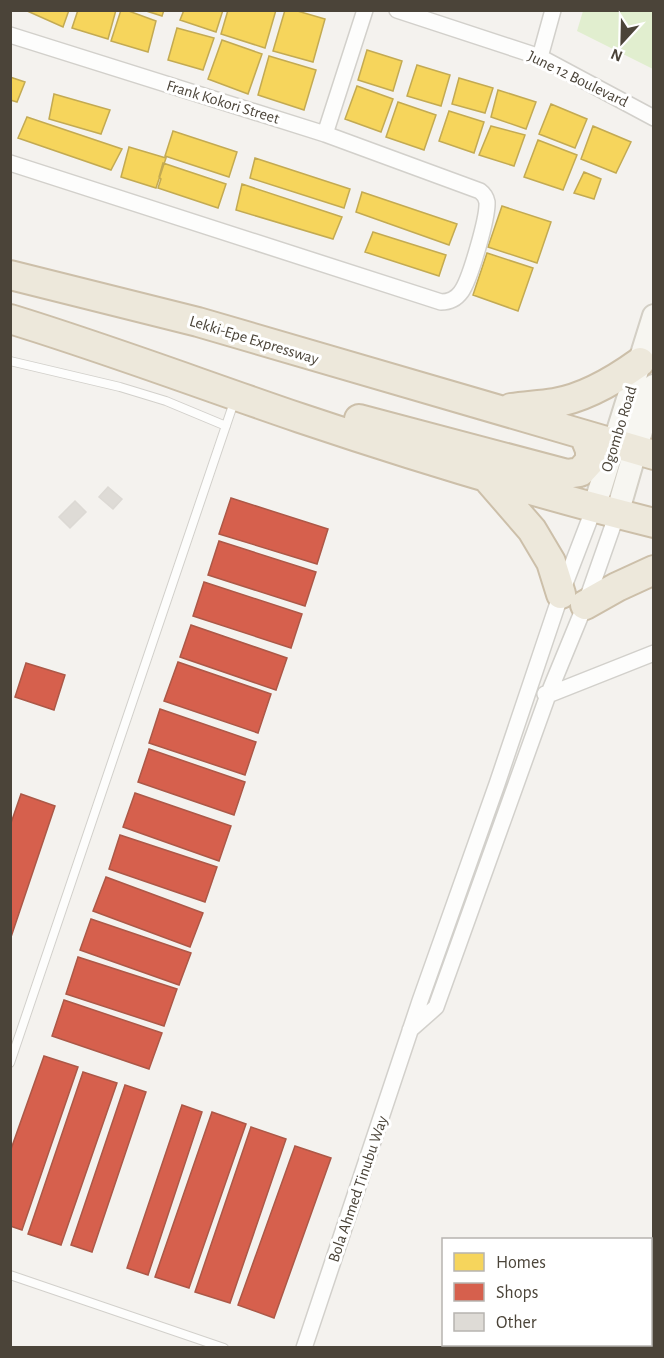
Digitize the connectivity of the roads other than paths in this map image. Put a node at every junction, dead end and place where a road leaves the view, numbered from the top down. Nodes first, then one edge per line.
1 (365, 10) edge
2 (397, 10) edge
3 (553, 10) edge
4 (10, 35) edge
5 (540, 57) junction
6 (654, 118) edge
7 (325, 134) junction
8 (10, 163) edge
9 (10, 275) edge
10 (654, 316) edge
11 (10, 320) edge
12 (10, 361) edge
13 (647, 374) edge
14 (246, 399) junction
15 (497, 409) junction
16 (226, 426) junction
17 (584, 435) junction
18 (635, 449) edge
19 (487, 478) junction
20 (605, 511) junction
21 (654, 523) edge
22 (654, 570) edge
23 (573, 600) junction
24 (654, 653) edge
25 (529, 690) junction
26 (548, 695) junction
27 (410, 1030) junction
28 (10, 1063) edge
29 (10, 1275) edge
30 (224, 1347) edge
31 (304, 1347) edge

1 - 7 street
2 - 5 street, June 12 Boulevard
3 - 5 street
4 - 7 street, Frank Kokori Street
5 - 6 street, June 12 Boulevard
7 - 8 street, Frank Kokori Street
9 - 15 highway, Lekki-Epe Expressway
10 - 13 main road, Ogombo Road
11 - 14 highway
12 - 16 lane
13 - 15 highway
13 - 18 main road, Ogombo Road
14 - 16 lane
14 - 17 highway
14 - 19 highway
15 - 17 highway, Lekki-Epe Expressway
16 - 28 lane
17 - 18 highway, Lekki-Epe Expressway
18 - 20 main road, Ogombo Road
19 - 20 highway
19 - 23 highway
20 - 21 highway
20 - 23 street
20 - 23 street
22 - 23 highway
23 - 25 street, Bola Ahmed Tinubu Way
23 - 26 street
24 - 26 street
25 - 26 street
25 - 27 street, Bola Ahmed Tinubu Way
26 - 27 street
27 - 31 street, Bola Ahmed Tinubu Way
29 - 30 lane

